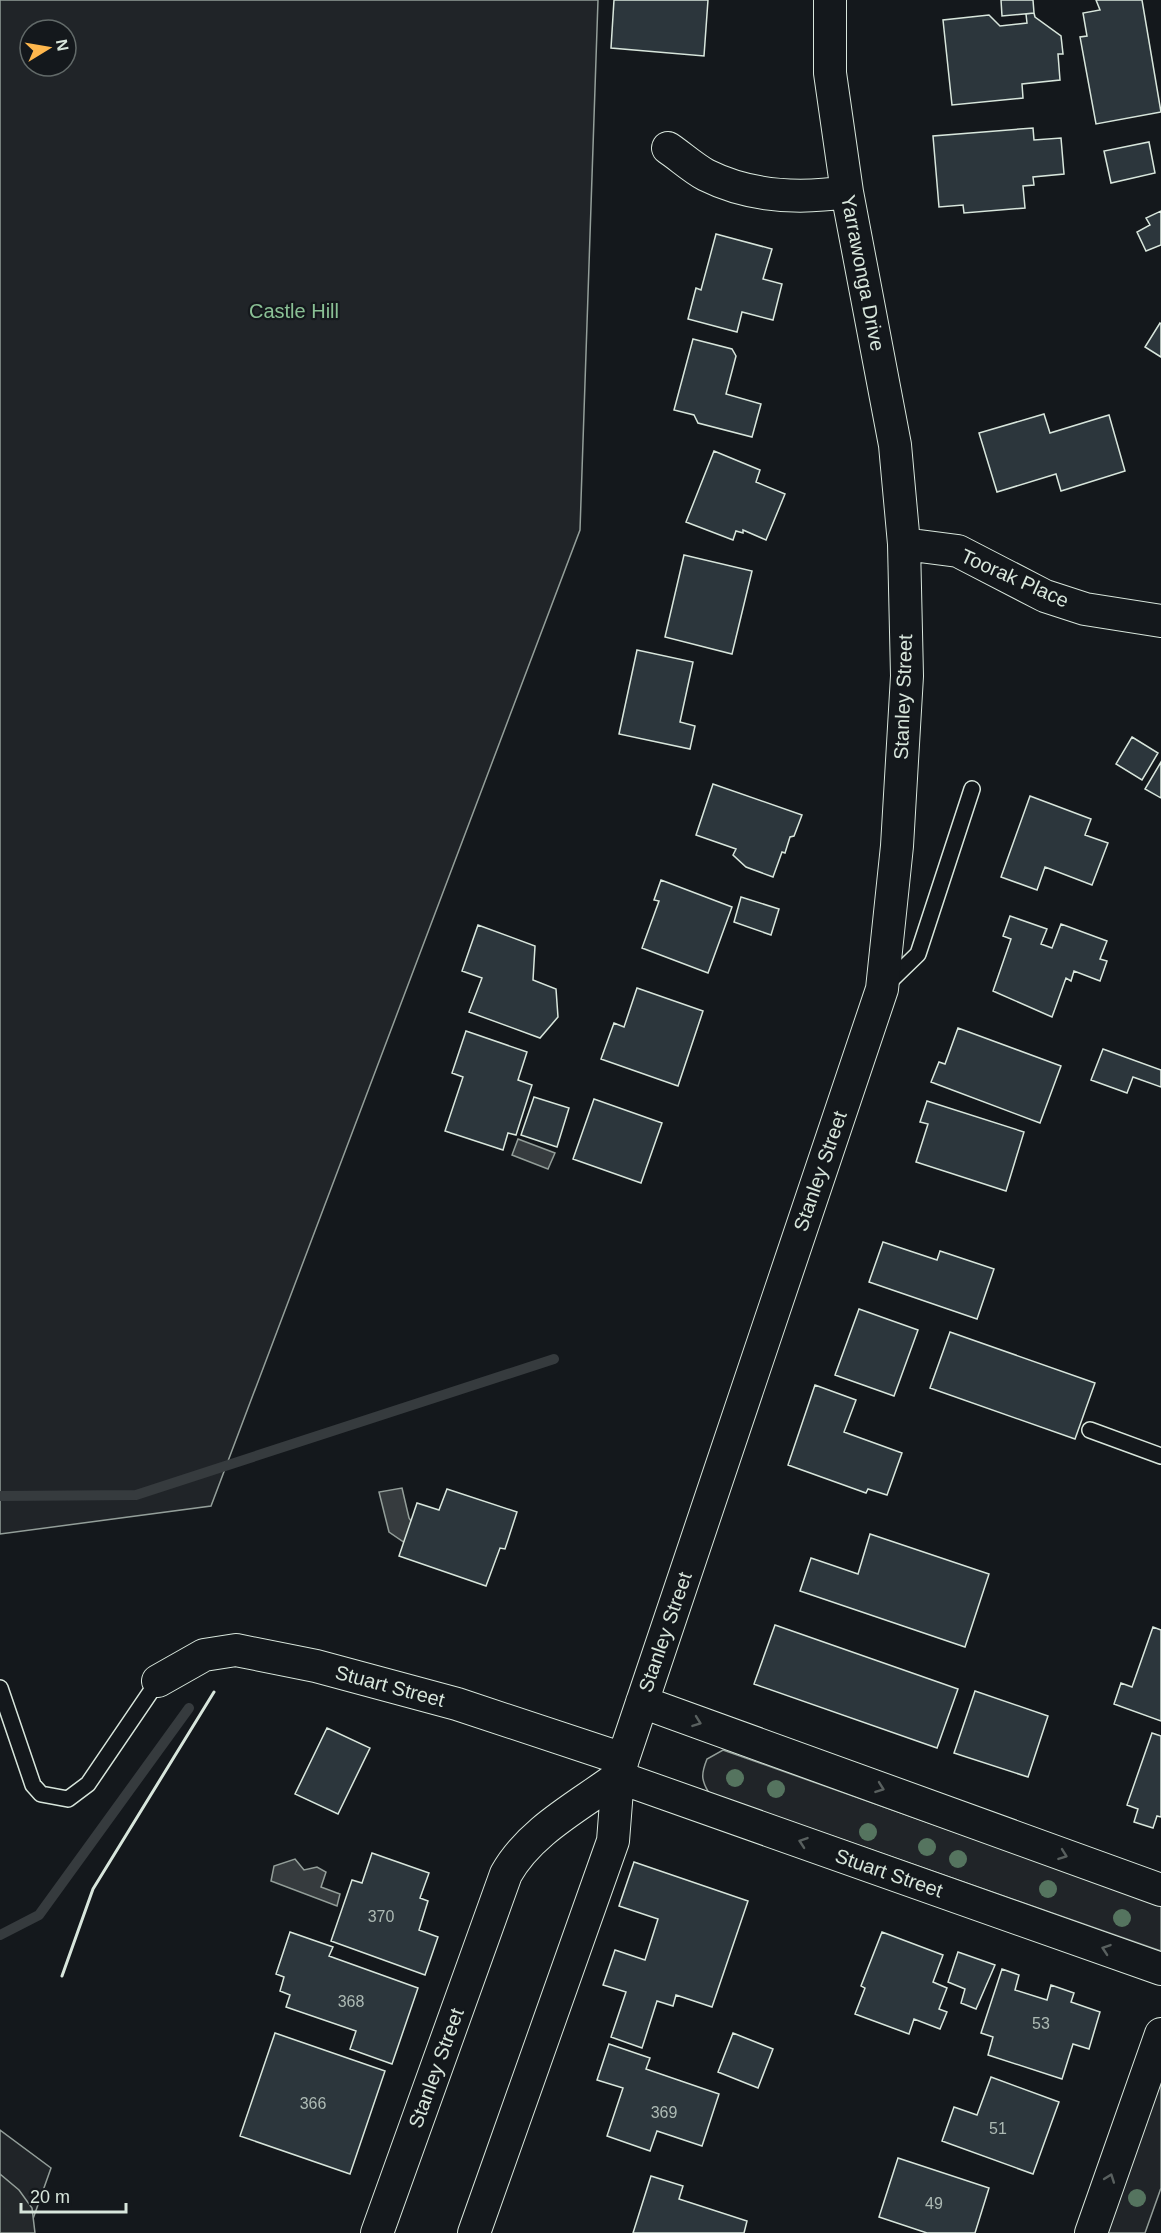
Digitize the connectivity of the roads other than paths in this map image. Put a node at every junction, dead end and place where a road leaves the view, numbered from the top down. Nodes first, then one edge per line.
1 (830, 0) edge
2 (668, 148) dead end
3 (848, 192) junction
4 (904, 544) junction
5 (1161, 621) edge
6 (972, 789) dead end
7 (882, 989) junction
8 (1090, 1430) dead end
9 (1161, 1456) edge
10 (158, 1682) joint
11 (0, 1688) edge
12 (642, 1702) junction
13 (621, 1768) junction
14 (1161, 1890) edge
15 (1161, 1969) edge
16 (1161, 2034) edge
17 (376, 2233) edge
18 (474, 2233) edge
19 (1091, 2233) edge

1 - 3 street, Yarrawonga Drive
2 - 3 street
3 - 4 street, Yarrawonga Drive
4 - 5 street, Toorak Place
4 - 7 street, Stanley Street
6 - 7 lane
7 - 12 street, Stanley Street
8 - 9 lane
10 - 11 lane
10 - 13 street, Stuart Street
12 - 13 street, Stanley Street
12 -> 14 street
15 -> 13 street, Stuart Street
13 - 17 street, Stanley Street
13 - 18 street, Stanley Street
19 -> 16 street

